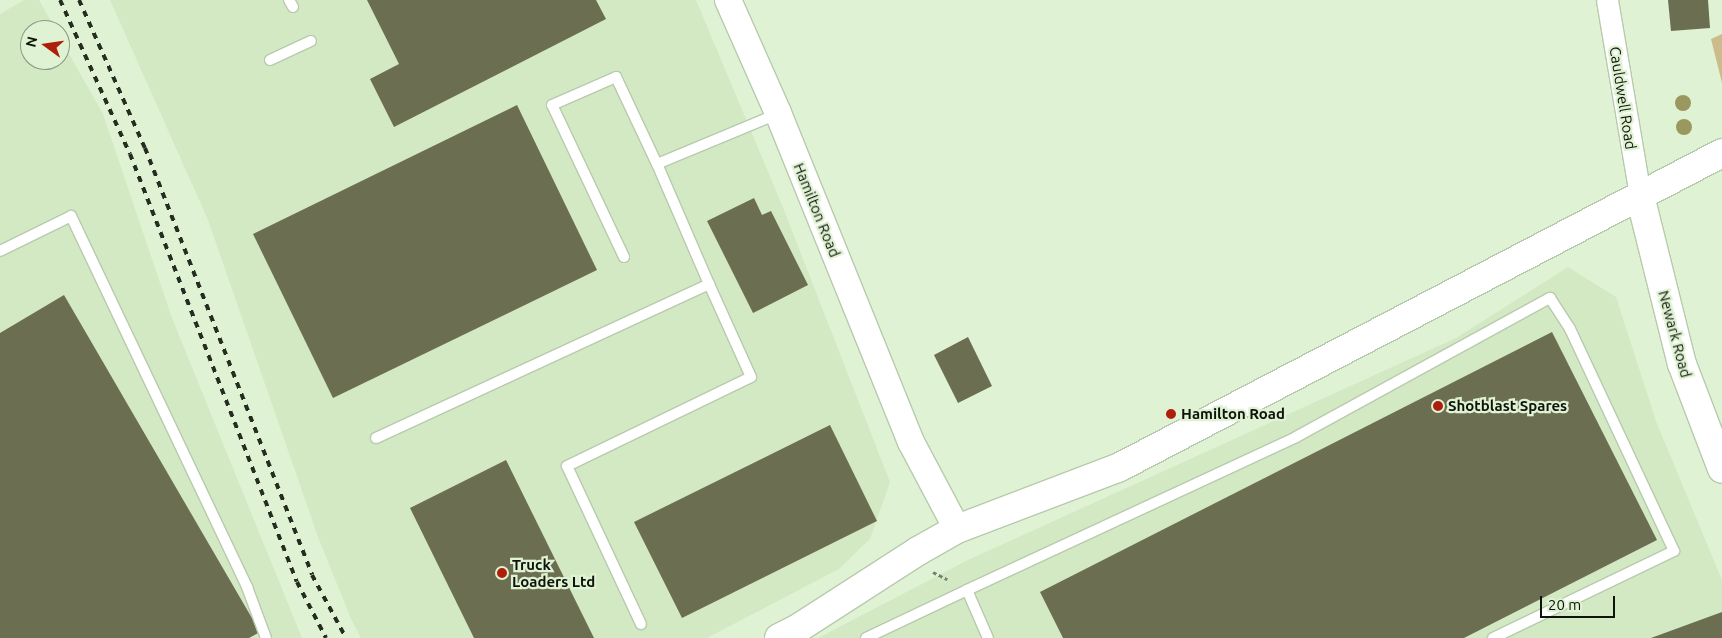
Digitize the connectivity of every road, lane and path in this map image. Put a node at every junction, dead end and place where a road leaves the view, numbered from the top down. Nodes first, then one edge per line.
1 (728, 0) edge
2 (1607, 0) edge
3 (311, 41) dead end
4 (270, 60) dead end
5 (778, 113) junction
6 (1722, 153) edge
7 (656, 164) junction
8 (1640, 196) junction
9 (0, 251) edge
10 (624, 257) dead end
11 (709, 284) junction
12 (376, 438) dead end
13 (1722, 469) edge
14 (957, 529) junction
15 (918, 551) junction
16 (967, 590) junction
17 (641, 624) dead end
18 (794, 635) edge
19 (266, 638) edge
20 (866, 638) edge
21 (988, 638) edge
22 (1493, 638) edge

1 - 5 street, Hamilton Road
2 - 8 street, Cauldwell Road
3 - 4 lane
5 - 7 lane
5 - 14 street, Hamilton Road
6 - 8 main road
7 - 10 lane
7 - 11 lane
8 - 13 main road, Newark Road
8 - 14 main road
9 - 19 lane
11 - 12 lane
11 - 17 lane
14 - 15 main road
15 - 16 path
15 - 18 main road
16 - 20 lane
16 - 21 lane
16 - 22 lane

